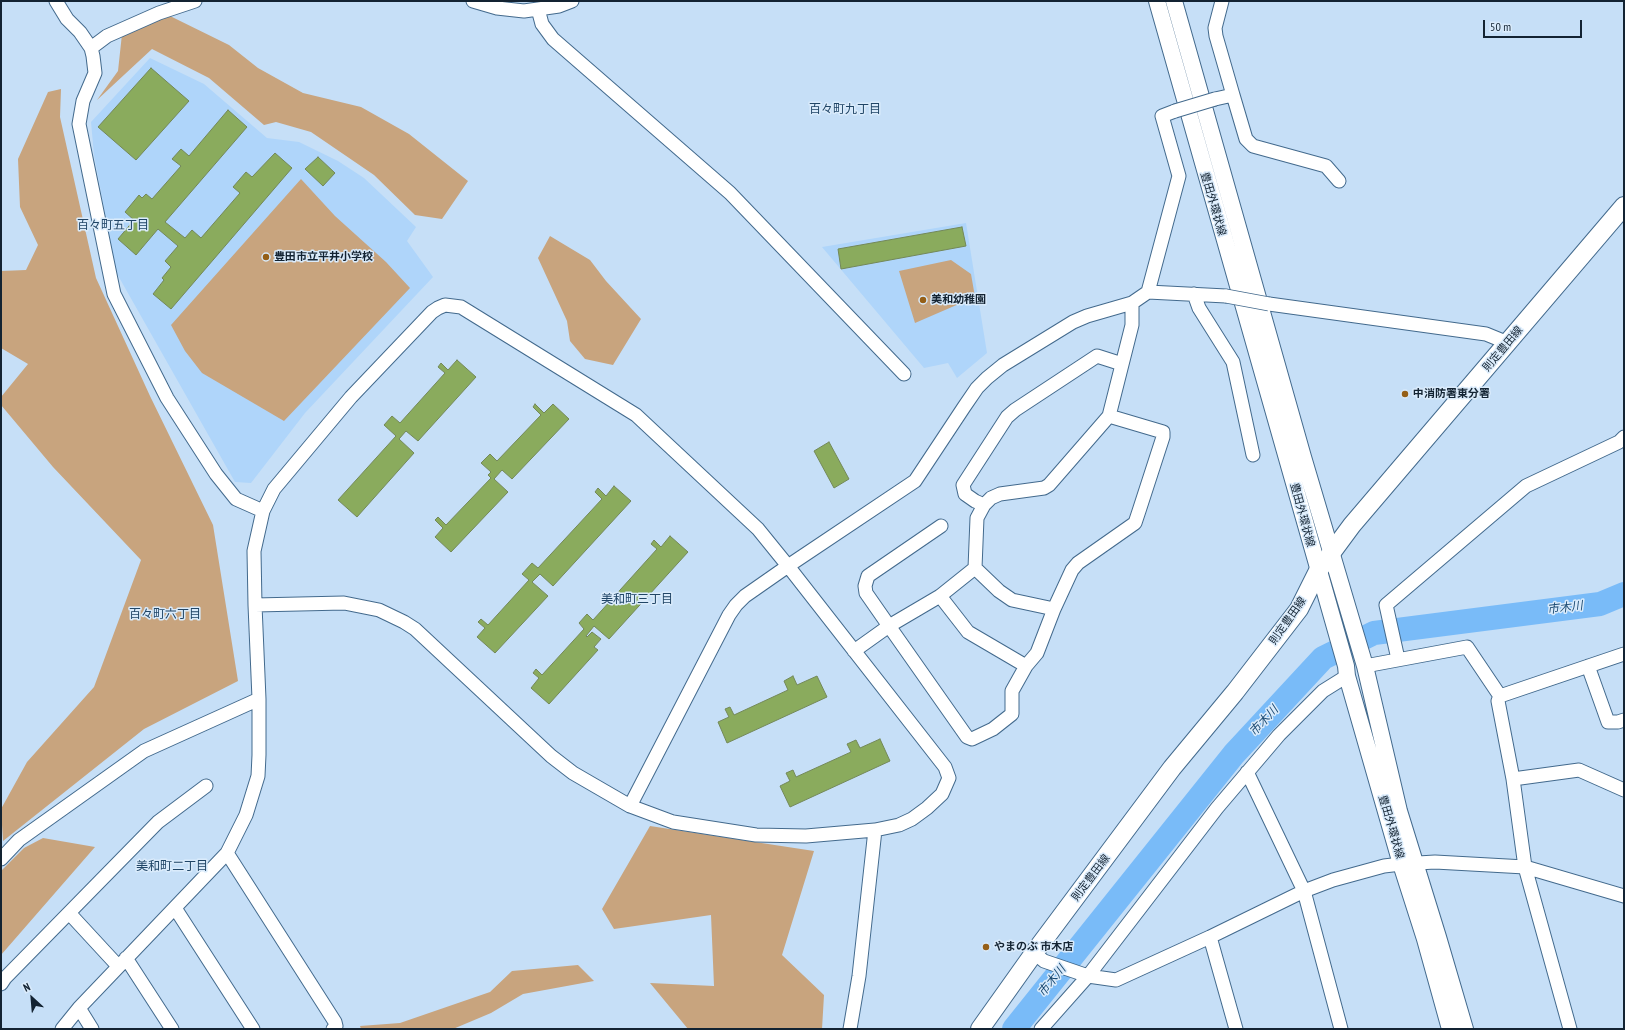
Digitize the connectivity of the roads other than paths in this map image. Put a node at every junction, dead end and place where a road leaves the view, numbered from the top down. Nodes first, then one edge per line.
1 (56, 1) edge
2 (195, 1) edge
3 (472, 1) edge
4 (572, 1) edge
5 (1157, 1) edge
6 (1174, 1) edge
7 (1222, 1) edge
8 (538, 9) junction
9 (90, 48) junction
10 (1233, 95) junction
11 (1338, 181) dead end
12 (1624, 206) edge
13 (1148, 292) junction
14 (1194, 294) junction
15 (1132, 303) junction
16 (1508, 343) junction
17 (1122, 364) junction
18 (904, 374) dead end
19 (1109, 416) junction
20 (1624, 437) edge
21 (1253, 455) dead end
22 (984, 505) junction
23 (263, 511) junction
24 (941, 526) dead end
25 (1332, 552) junction
26 (788, 566) junction
27 (975, 568) junction
28 (1318, 571) junction
29 (940, 596) junction
30 (255, 606) junction
31 (1054, 609) junction
32 (889, 626) junction
33 (854, 651) junction
34 (1624, 654) edge
35 (1398, 659) junction
36 (1363, 660) junction
37 (1026, 666) junction
38 (1588, 666) junction
39 (1346, 671) junction
40 (1500, 696) junction
41 (259, 698) junction
42 (1624, 720) edge
43 (1247, 772) junction
44 (1513, 779) junction
45 (206, 786) dead end
46 (1624, 790) edge
47 (630, 806) junction
48 (875, 830) junction
49 (227, 853) junction
50 (1, 859) edge
51 (1409, 864) junction
52 (1525, 867) junction
53 (1304, 891) junction
54 (1624, 896) edge
55 (175, 908) junction
56 (70, 914) junction
57 (1210, 937) junction
58 (1039, 957) junction
59 (122, 962) junction
60 (1088, 976) junction
61 (1, 984) edge
62 (79, 1008) junction
63 (62, 1029) edge
64 (92, 1029) edge
65 (172, 1029) edge
66 (253, 1029) edge
67 (334, 1029) edge
68 (850, 1029) edge
69 (980, 1029) edge
70 (1041, 1029) edge
71 (1236, 1029) edge
72 (1340, 1029) edge
73 (1450, 1029) edge
74 (1465, 1029) edge
75 (1570, 1029) edge

1 - 9 street
2 - 9 street
3 - 8 street
4 - 8 street
5 - 28 street, 豊田外環状線
6 - 25 street, 豊田外環状線
7 - 10 street
8 - 18 street
9 - 23 street
10 - 11 street
10 - 13 street, bridge
12 - 16 main road, 則定豊田線
13 - 14 street
13 - 15 street
14 - 16 street, bridge
14 - 21 street
15 - 17 street
15 - 26 street
16 - 25 main road, 則定豊田線
17 - 19 street
17 - 22 street
19 - 22 street
19 - 31 street
20 - 35 street
22 - 27 street
23 - 26 street
23 - 30 street
24 - 32 street
25 - 28 main road, 則定豊田線
25 - 36 street, 豊田外環状線
26 - 33 street
26 - 47 street
27 - 29 street
27 - 31 street
28 - 39 street, 豊田外環状線
28 - 58 main road, 則定豊田線
29 - 32 street
29 - 37 street
30 - 41 street
30 - 47 street
31 - 37 street
32 - 33 street
32 - 37 street
33 - 48 street
34 - 38 street
35 - 36 street
35 - 40 street
36 - 51 street, 豊田外環状線
38 - 40 street
38 - 42 street
39 - 43 street
39 - 51 street, 豊田外環状線
40 - 44 street
41 - 49 street
41 - 50 street
43 - 53 street
43 - 60 street
44 - 46 street
44 - 52 street
45 - 56 street
47 - 48 street
48 - 68 street
49 - 55 street
49 - 67 street
51 - 52 street
51 - 53 street
51 - 73 street, 豊田外環状線
51 - 74 street, 豊田外環状線
52 - 54 street
52 - 75 street
53 - 57 street
53 - 72 street
55 - 59 street
55 - 66 street
56 - 59 street
56 - 61 street
57 - 60 street
57 - 71 street
58 - 60 street
58 - 69 main road, 則定豊田線
59 - 62 street
59 - 65 street
60 - 70 street
62 - 63 street
62 - 64 street

